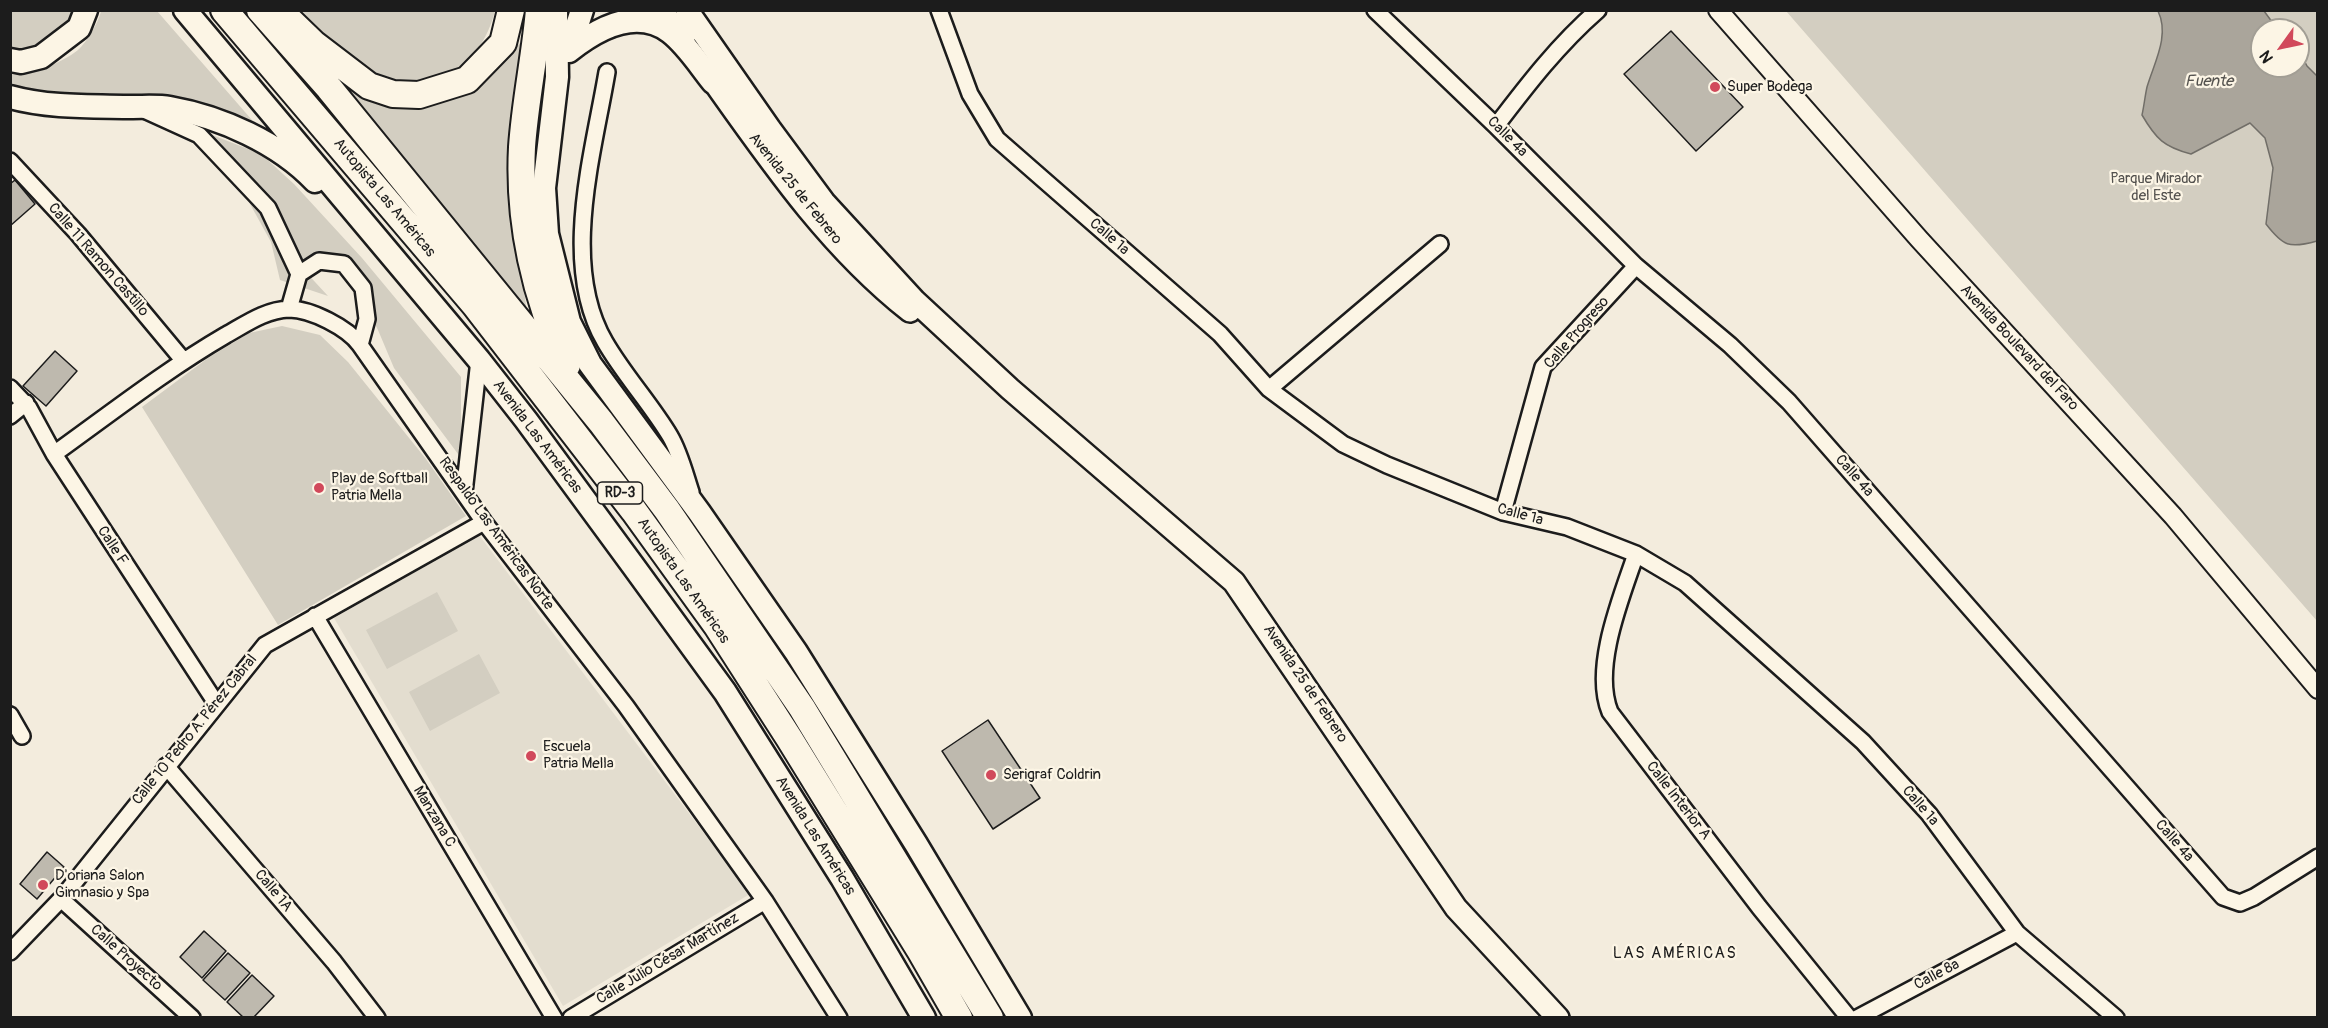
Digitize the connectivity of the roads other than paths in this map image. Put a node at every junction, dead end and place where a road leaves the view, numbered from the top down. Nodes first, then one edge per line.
1 (86, 10) edge
2 (185, 10) edge
3 (224, 10) edge
4 (260, 10) edge
5 (280, 10) edge
6 (511, 10) edge
7 (539, 10) edge
8 (556, 10) edge
9 (582, 10) edge
10 (662, 10) edge
11 (687, 10) edge
12 (939, 10) edge
13 (1375, 10) edge
14 (1598, 10) edge
15 (1718, 10) edge
16 (569, 51) junction
17 (10, 60) edge
18 (607, 72) dead end
19 (557, 77) junction
20 (713, 82) junction
21 (10, 97) edge
22 (138, 107) junction
23 (1496, 126) junction
24 (10, 161) edge
25 (1440, 244) dead end
26 (1636, 267) junction
27 (299, 274) junction
28 (422, 293) junction
29 (289, 309) junction
30 (360, 345) junction
31 (183, 360) junction
32 (479, 360) junction
33 (10, 388) edge
34 (1010, 389) junction
35 (1269, 389) junction
36 (26, 403) junction
37 (10, 416) edge
38 (601, 422) junction
39 (54, 454) junction
40 (464, 493) junction
41 (699, 512) junction
42 (1503, 512) junction
43 (484, 522) junction
44 (1636, 554) junction
45 (315, 616) junction
46 (2318, 689) edge
47 (216, 703) junction
48 (10, 715) edge
49 (22, 736) dead end
50 (166, 766) junction
51 (2316, 862) edge
52 (61, 899) junction
53 (765, 901) junction
54 (2018, 933) junction
55 (10, 952) edge
56 (192, 1017) edge
57 (377, 1017) edge
58 (554, 1017) edge
59 (571, 1017) edge
60 (839, 1017) edge
61 (924, 1017) edge
62 (959, 1017) edge
63 (990, 1017) edge
64 (1020, 1017) edge
65 (1558, 1017) edge
66 (1849, 1017) edge
67 (1857, 1017) edge
68 (2116, 1017) edge

1 - 17 main road
2 - 28 main road, Avenida Las Américas
3 - 62 highway, Autopista Las Américas / RD-3
4 - 38 highway, Autopista Las Américas / RD-3
5 - 6 highway
7 - 38 highway
8 - 19 main road
9 - 16 main road
10 - 20 main road, Avenida 25 de Febrero
11 - 34 main road, Avenida 25 de Febrero
12 - 35 street, Calle 1a
13 - 23 street, Calle 4a
14 - 23 street
15 - 46 street, Avenida Boulevard del Faro
16 - 19 main road
16 - 20 main road
18 - 41 street
19 - 41 main road
20 - 34 main road, Avenida 25 de Febrero
21 - 22 main road
22 - 27 street
22 - 28 main road
23 - 26 street, Calle 4a
24 - 31 street, Calle 11 Ramon Castillo
25 - 35 street
26 - 42 street, Calle Progreso
26 - 51 street, Calle 4a
27 - 29 street
27 - 30 street
28 - 32 main road, Avenida Las Américas
29 - 30 street, Respaldo Las Américas Norte
29 - 31 street, Respaldo Las Américas Norte
30 - 40 street, Respaldo Las Américas Norte
31 - 39 street, Respaldo Las Américas Norte
32 - 40 street
32 - 61 main road, Avenida Las Américas
33 - 36 street, Calle F
34 - 65 main road, Avenida 25 de Febrero
35 - 42 street, Calle 1a
36 - 37 street
36 - 39 street, Calle F
38 - 63 highway, Autopista Las Américas / RD-3
39 - 47 street, Calle F
40 - 43 street, Respaldo Las Américas Norte
41 - 64 main road
42 - 44 street, Calle 1a
43 - 45 street, Calle 10 Pedro A. Pérez Cabral
43 - 53 street, Respaldo Las Américas Norte
44 - 54 street, Calle 1a
44 - 66 street, Calle Interior A
45 - 47 street, Calle 10 Pedro A. Pérez Cabral
45 - 58 street, Manzana C
47 - 50 street, Calle 10 Pedro A. Pérez Cabral
48 - 49 street
50 - 52 street, Calle 10 Pedro A. Pérez Cabral
50 - 57 street, Calle 1A
52 - 55 street, Calle 10 Pedro A. Pérez Cabral
52 - 56 street, Calle Proyecto
53 - 59 street, Calle Julio César Martínez
53 - 60 street, Respaldo Las Américas Norte
54 - 67 street, Calle 8a
54 - 68 street, Calle 1a

